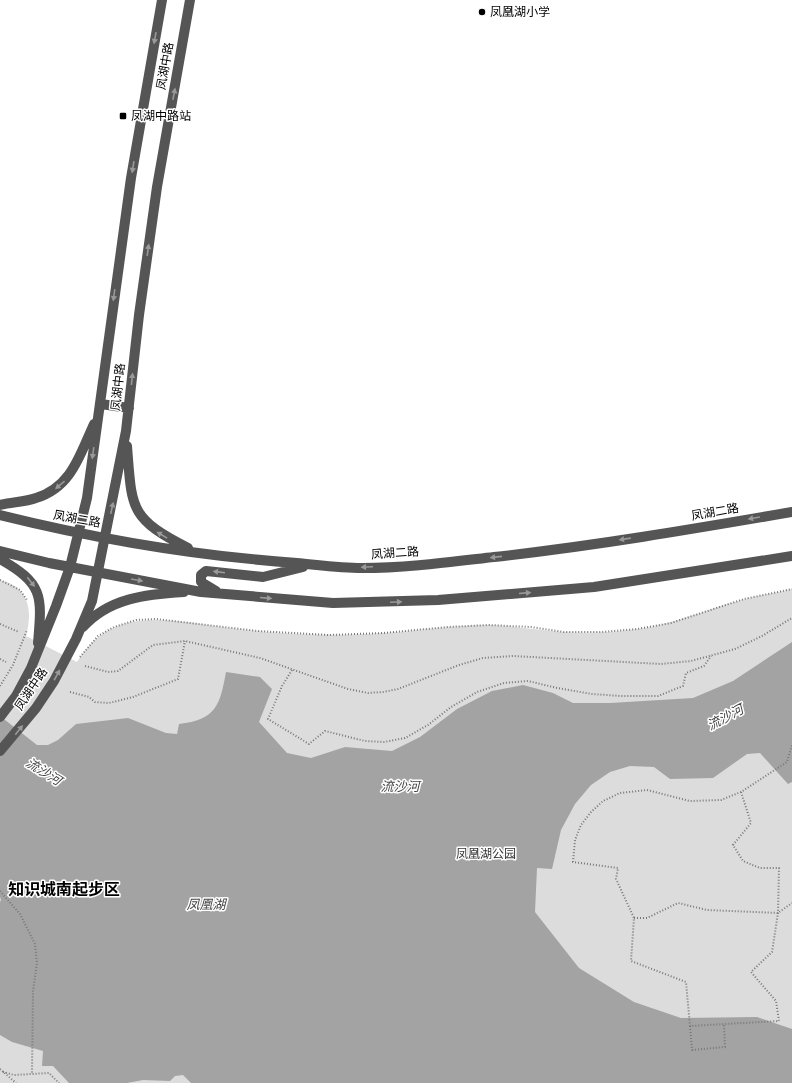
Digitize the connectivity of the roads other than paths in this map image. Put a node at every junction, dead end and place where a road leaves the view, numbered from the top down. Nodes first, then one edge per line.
1 (162, 0) edge
2 (190, 0) edge
3 (101, 404) junction
4 (129, 408) junction
5 (99, 415) junction
6 (126, 431) junction
7 (0, 505) edge
8 (792, 512) edge
9 (0, 515) edge
10 (79, 532) junction
11 (106, 537) junction
12 (0, 550) edge
13 (197, 553) junction
14 (792, 556) edge
15 (0, 559) edge
16 (312, 564) junction
17 (70, 567) junction
18 (99, 573) junction
19 (201, 592) junction
20 (223, 594) junction
21 (37, 655) junction
22 (67, 657) junction
23 (0, 717) edge
24 (0, 751) edge

1 -> 3 street, 凤湖中路
4 -> 2 street, 凤湖中路
3 - 4 street
3 - 5 street, 凤湖中路
4 - 6 street, 凤湖中路
5 -> 7 street
5 -> 10 street, 凤湖中路
11 -> 6 street, 凤湖中路
13 -> 6 street
8 -> 16 street, 凤湖二路
9 - 10 street, 凤湖二路
10 - 11 street, 凤湖二路
10 - 17 street, 凤湖中路
11 - 13 street, 凤湖二路
11 - 18 street, 凤湖中路
12 - 17 street
13 - 16 street, 凤湖二路
20 -> 14 street
15 -> 21 street
16 -> 20 street
17 - 18 street
17 - 21 street, 凤湖中路
18 -> 19 street
18 - 22 street, 凤湖中路
19 - 20 street
19 - 22 street
21 - 23 street, 凤湖中路
24 -> 22 street, 凤湖中路

